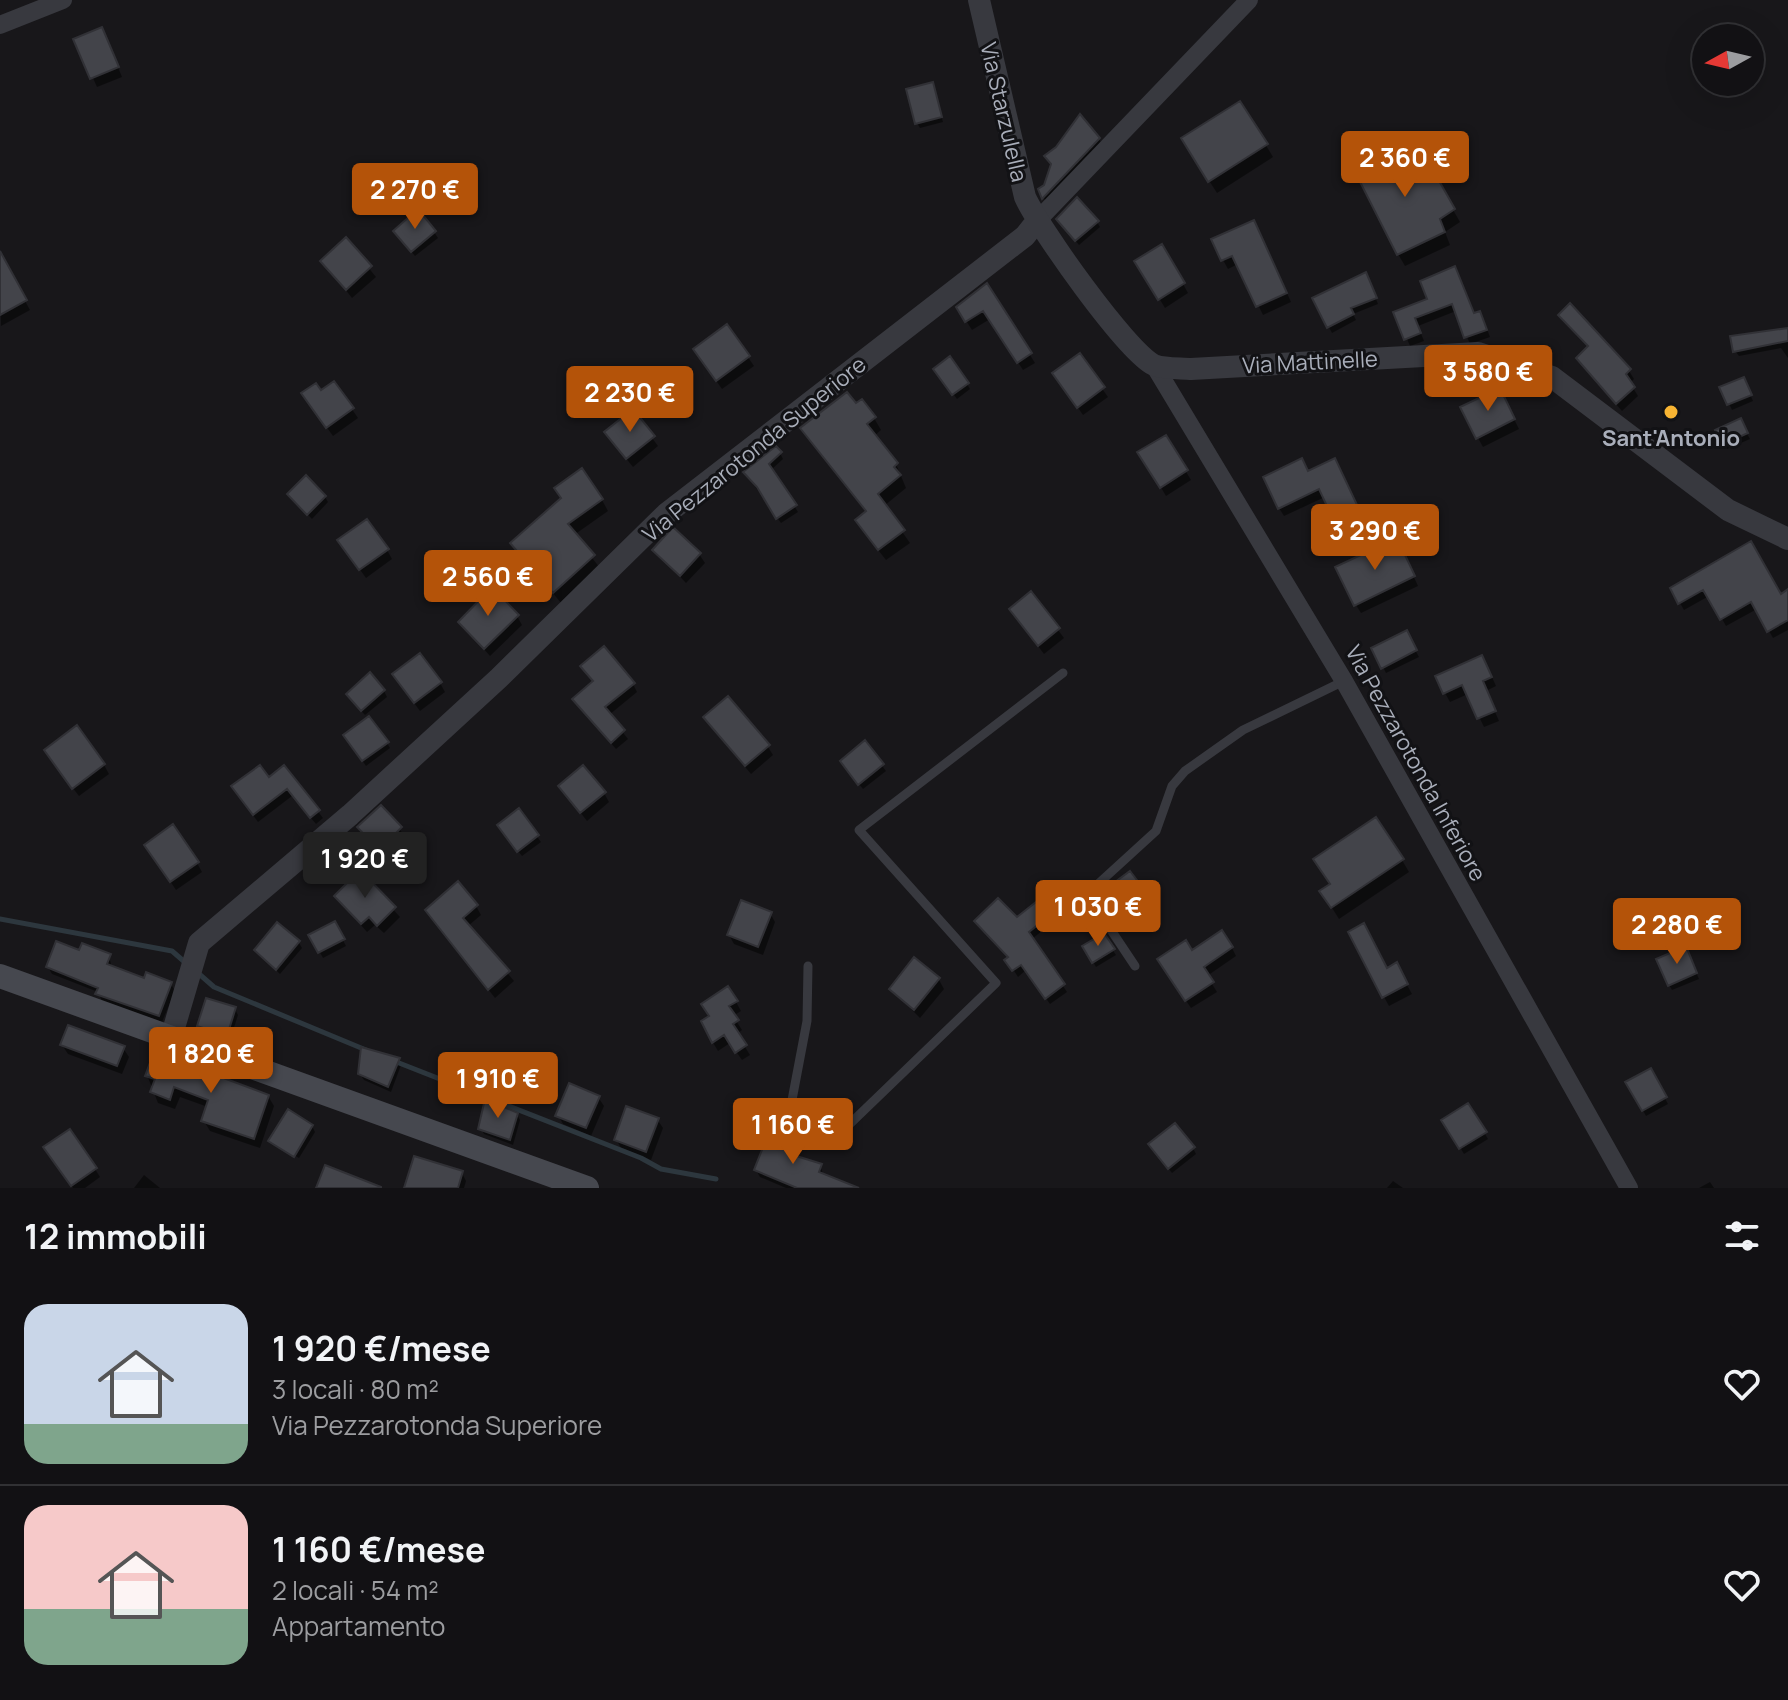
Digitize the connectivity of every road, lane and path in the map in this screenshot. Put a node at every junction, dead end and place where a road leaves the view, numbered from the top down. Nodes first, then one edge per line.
1 (63, 0) edge
2 (979, 0) edge
3 (1249, 0) edge
4 (0, 25) edge
5 (1036, 222) junction
6 (1154, 365) junction
7 (1788, 539) edge
8 (1063, 673) dead end
9 (1344, 681) junction
10 (808, 966) dead end
11 (1135, 966) dead end
12 (0, 976) edge
13 (171, 1038) junction
14 (587, 1188) edge
15 (1629, 1188) edge

1 - 4 street
2 - 5 street, Via Starzulella
3 - 5 street
5 - 6 street
5 - 13 street, Via Pezzarotonda Superiore
6 - 7 street, Via Mattinelle
6 - 9 street, Via Pezzarotonda Inferiore
8 - 10 lane
9 - 11 lane
9 - 15 street, Via Pezzarotonda Inferiore
12 - 13 main road
13 - 14 main road

